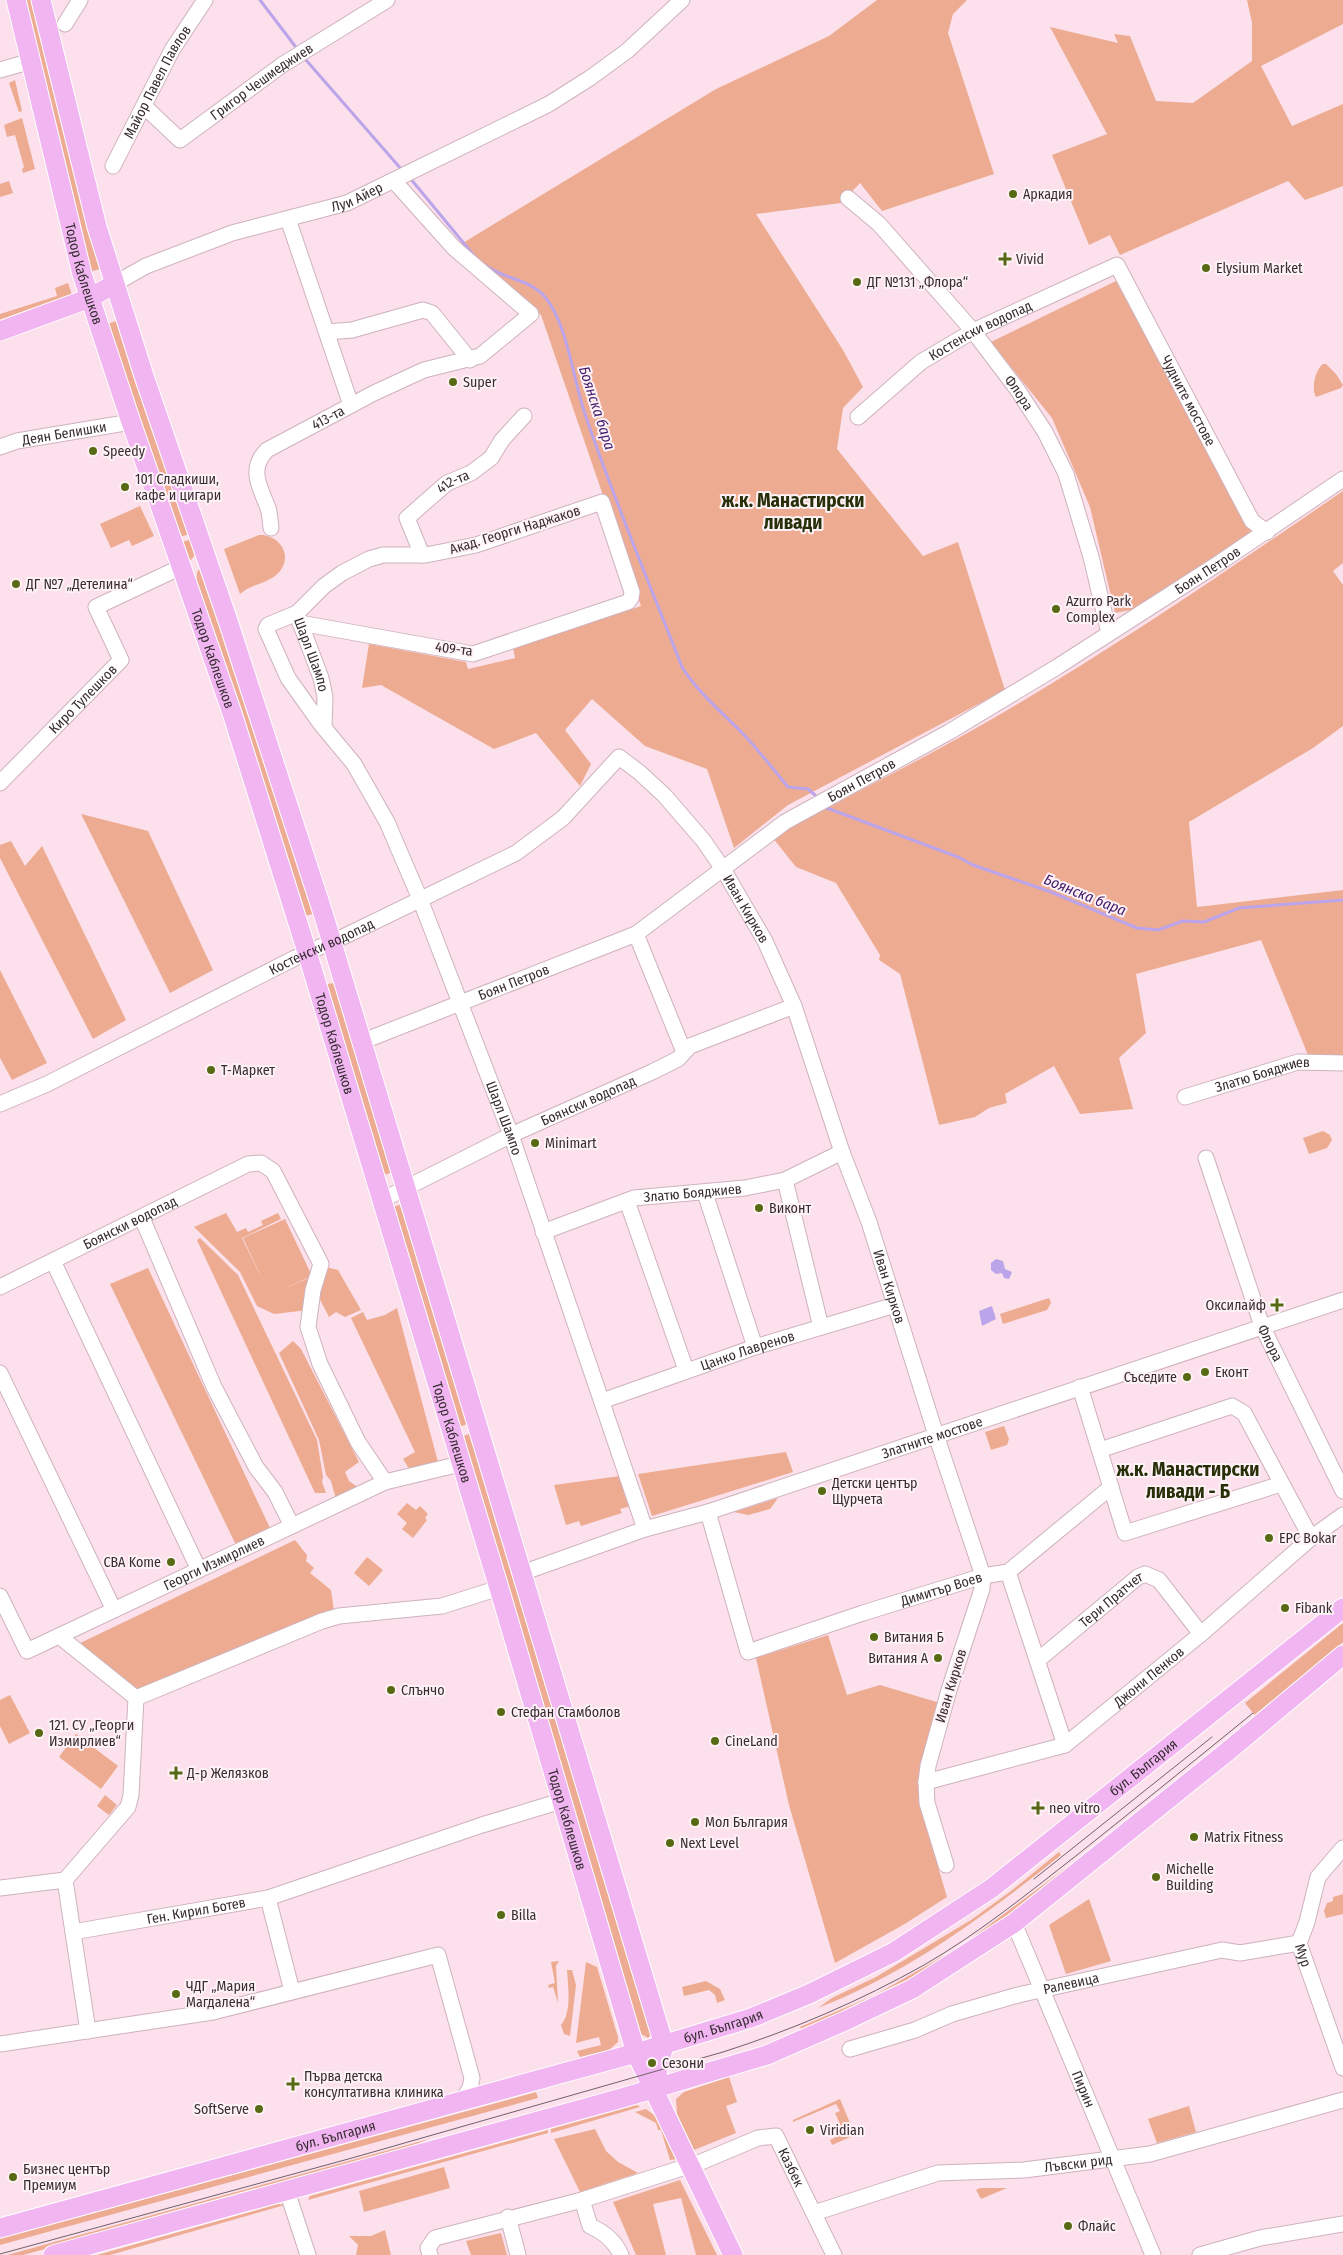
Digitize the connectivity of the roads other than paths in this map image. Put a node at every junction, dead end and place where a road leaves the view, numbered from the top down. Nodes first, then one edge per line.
1 (16, 0) edge
2 (41, 0) edge
3 (80, 0) edge
4 (205, 0) edge
5 (387, 0) edge
6 (682, 0) edge
7 (65, 24) dead end
8 (31, 61) junction
9 (0, 70) edge
10 (144, 106) junction
11 (113, 166) dead end
12 (402, 176) junction
13 (848, 198) dead end
14 (288, 219) junction
15 (1117, 265) joint
16 (114, 284) junction
17 (90, 298) junction
18 (973, 331) junction
19 (0, 332) edge
20 (328, 332) junction
21 (470, 360) junction
22 (351, 405) junction
23 (524, 416) dead end
24 (858, 417) dead end
25 (130, 422) junction
26 (0, 447) edge
27 (1343, 479) edge
28 (271, 528) dead end
29 (1267, 532) junction
30 (422, 555) junction
31 (182, 567) junction
32 (631, 598) joint
33 (298, 618) junction
34 (1109, 633) junction
35 (324, 728) junction
36 (618, 757) joint
37 (0, 783) edge
38 (722, 869) junction
39 (420, 900) junction
40 (636, 934) junction
41 (331, 942) junction
42 (308, 952) junction
43 (461, 1003) junction
44 (794, 1006) junction
45 (361, 1042) junction
46 (684, 1052) junction
47 (1343, 1063) edge
48 (1185, 1097) dead end
49 (0, 1104) edge
50 (511, 1135) junction
51 (842, 1152) junction
52 (1206, 1158) dead end
53 (784, 1180) junction
54 (406, 1188) junction
55 (705, 1193) junction
56 (382, 1200) junction
57 (627, 1201) junction
58 (142, 1218) junction
59 (543, 1232) junction
60 (53, 1261) junction
61 (0, 1287) edge
62 (1343, 1300) edge
63 (895, 1305) junction
64 (1262, 1326) junction
65 (821, 1328) junction
66 (755, 1347) junction
67 (686, 1370) junction
68 (0, 1373) edge
69 (1080, 1387) junction
70 (602, 1401) junction
71 (936, 1435) junction
72 (1100, 1450) junction
73 (460, 1464) junction
74 (385, 1482) junction
75 (1281, 1484) junction
76 (1111, 1487) junction
77 (1343, 1491) edge
78 (708, 1512) junction
79 (1343, 1515) edge
80 (292, 1526) junction
81 (645, 1529) junction
82 (1311, 1538) junction
83 (199, 1570) junction
84 (1008, 1572) junction
85 (522, 1573) junction
86 (983, 1576) junction
87 (499, 1588) junction
88 (0, 1596) edge
89 (1343, 1608) edge
90 (114, 1610) junction
91 (1201, 1634) junction
92 (59, 1636) junction
93 (1343, 1655) edge
94 (1038, 1660) junction
95 (136, 1698) junction
96 (1065, 1745) junction
97 (926, 1782) junction
98 (562, 1802) junction
99 (1343, 1848) edge
100 (946, 1865) dead end
101 (65, 1880) junction
102 (0, 1888) edge
103 (268, 1898) junction
104 (1014, 1923) junction
105 (73, 1932) junction
106 (1299, 1943) junction
107 (1042, 1990) junction
108 (292, 1991) junction
109 (88, 2030) junction
110 (0, 2044) edge
111 (664, 2045) junction
112 (850, 2050) dead end
113 (636, 2054) junction
114 (1343, 2068) edge
115 (472, 2078) junction
116 (653, 2089) junction
117 (501, 2090) junction
118 (1343, 2100) edge
119 (462, 2101) junction
120 (1112, 2160) junction
121 (690, 2166) junction
122 (287, 2191) junction
123 (582, 2200) junction
124 (814, 2213) junction
125 (508, 2218) junction
126 (1343, 2224) edge
127 (0, 2228) edge
128 (64, 2254) edge
129 (308, 2255) edge
130 (430, 2255) edge
131 (518, 2255) edge
132 (621, 2255) edge
133 (733, 2255) edge
134 (834, 2255) edge
135 (1153, 2255) edge
136 (1200, 2255) edge

1 - 8 main road, Тодор Каблешков
2 - 16 main road, Тодор Каблешков
3 - 7 street
4 - 10 street, Майор Павел Павлов
5 - 10 street, Григор Чешмеджиев
6 - 12 street, Луи Айер
8 - 9 street
8 - 17 main road, Тодор Каблешков
10 - 11 street, Майор Павел Павлов
12 - 14 street, Луи Айер
12 - 21 street, 413-та
13 - 18 street, Флора
14 - 16 street, Луи Айер
14 - 20 street
15 - 18 street, Костенски водопад
15 - 29 street, Чудните мостове
16 - 17 main road, Луи Айер
16 - 41 main road, Тодор Каблешков
17 - 19 main road, Луи Айер
17 - 25 main road, Тодор Каблешков
18 - 24 street, Костенски водопад
18 - 34 street, Флора
20 - 21 street
20 - 22 street
21 - 22 street, 413-та
22 - 28 street, 413-та
23 - 30 street, 412-та
25 - 26 street, Деян Белишки
25 - 31 main road, Тодор Каблешков
27 - 29 street, Боян Петров
29 - 34 street, Боян Петров
30 - 32 street, Акад. Георги Наджаков
30 - 33 street, Акад. Георги Наджаков
31 - 37 street, Киро Тулешков
31 - 42 main road, Тодор Каблешков
32 - 33 street, 409-та
33 - 35 street, Шарл Шампо
33 - 35 street, Шарл Шампо
34 - 38 street, Боян Петров
35 - 39 street, Шарл Шампо
36 - 38 street, Иван Кирков
36 - 39 street, Костенски водопад
38 - 40 street, Боян Петров
38 - 44 street, Иван Кирков
39 - 41 street, Костенски водопад
39 - 43 street, Шарл Шампо
40 - 43 street, Боян Петров
40 - 46 street
41 - 42 street, Костенски водопад
41 - 45 main road, Тодор Каблешков
42 - 49 street, Костенски водопад
42 - 56 main road, Тодор Каблешков
43 - 45 street, Боян Петров
43 - 50 street, Шарл Шампо
44 - 46 street, Боянски водопад
44 - 51 street, Иван Кирков
45 - 54 main road, Тодор Каблешков
46 - 50 street, Боянски водопад
47 - 48 street, Златю Бояджиев
50 - 54 street, Боянски водопад
50 - 59 street, Шарл Шампо
51 - 53 street, Златю Бояджиев
51 - 63 street, Иван Кирков
52 - 64 street, Флора
53 - 55 street, Златю Бояджиев
53 - 65 street
54 - 56 street, Боянски водопад
54 - 85 main road, Тодор Каблешков
55 - 57 street, Златю Бояджиев
55 - 66 street
56 - 73 main road, Тодор Каблешков
57 - 59 street, Златю Бояджиев
57 - 67 street
58 - 60 street, Боянски водопад
58 - 74 street, Боянски водопад
58 - 80 street
59 - 70 street, Шарл Шампо
60 - 61 street, Боянски водопад
60 - 83 street
62 - 64 street, Златните мостове
63 - 65 street, Цанко Лавренов
63 - 71 street, Иван Кирков
64 - 69 street, Златните мостове
64 - 77 street, Флора
65 - 66 street, Цанко Лавренов
66 - 67 street, Цанко Лавренов
67 - 70 street, Цанко Лавренов
68 - 90 street
69 - 71 street, Златните мостове
69 - 72 street
70 - 81 street, Шарл Шампо
71 - 78 street, Златните мостове
71 - 86 street, Иван Кирков
72 - 75 street
72 - 76 street
73 - 74 street, Георги Измирлиев
73 - 87 main road, Тодор Каблешков
74 - 80 street, Георги Измирлиев
75 - 76 street
75 - 82 street
76 - 84 street
78 - 81 street, Златните мостове
78 - 86 street, Димитър Воев
79 - 82 street, Джони Пенков
80 - 83 street, Георги Измирлиев
81 - 85 street, Златните мостове
82 - 91 street, Джони Пенков
83 - 90 street, Георги Измирлиев
84 - 86 street, Димитър Воев
84 - 94 street
85 - 111 main road, Тодор Каблешков
86 - 97 street, Иван Кирков
87 - 95 street
87 - 98 main road, Тодор Каблешков
88 - 92 street, Георги Измирлиев
89 - 111 main road, бул. България
90 - 92 street, Георги Измирлиев
91 - 94 street, Тери Пратчет
91 - 96 street, Джони Пенков
92 - 95 street
93 - 104 main road
94 - 96 street
95 - 101 street
96 - 97 street, Джони Пенков
97 - 100 street, Иван Кирков
98 - 103 street, Ген. Кирил Ботев
98 - 113 main road, Тодор Каблешков
99 - 106 street, Мур
101 - 102 street
101 - 105 street
103 - 105 street, Ген. Кирил Ботев
103 - 108 street
104 - 107 street, Пирин
104 - 116 main road
105 - 109 street
106 - 107 street, Ралевица
106 - 114 street, Мур
107 - 112 street, Ралевица
107 - 120 street, Пирин
108 - 109 street
108 - 115 street
109 - 110 street
111 - 113 main road, бул. България
111 - 116 main road
113 - 116 main road, Тодор Каблешков
113 - 117 main road, бул. България
115 - 117 street
115 - 119 street
116 - 121 main road, Тодор Каблешков
116 - 122 main road
117 - 119 main road, бул. България
118 - 120 street, Лъвски рид
119 - 127 main road, бул. България
120 - 124 street, Лъвски рид
120 - 135 street, Пирин
121 - 123 street
121 - 124 street, Казбек
121 - 133 main road, Тодор Каблешков
122 - 128 main road
122 - 129 street
123 - 125 street
123 - 132 street
124 - 134 street, Казбек
125 - 130 street
125 - 131 street
126 - 136 street

